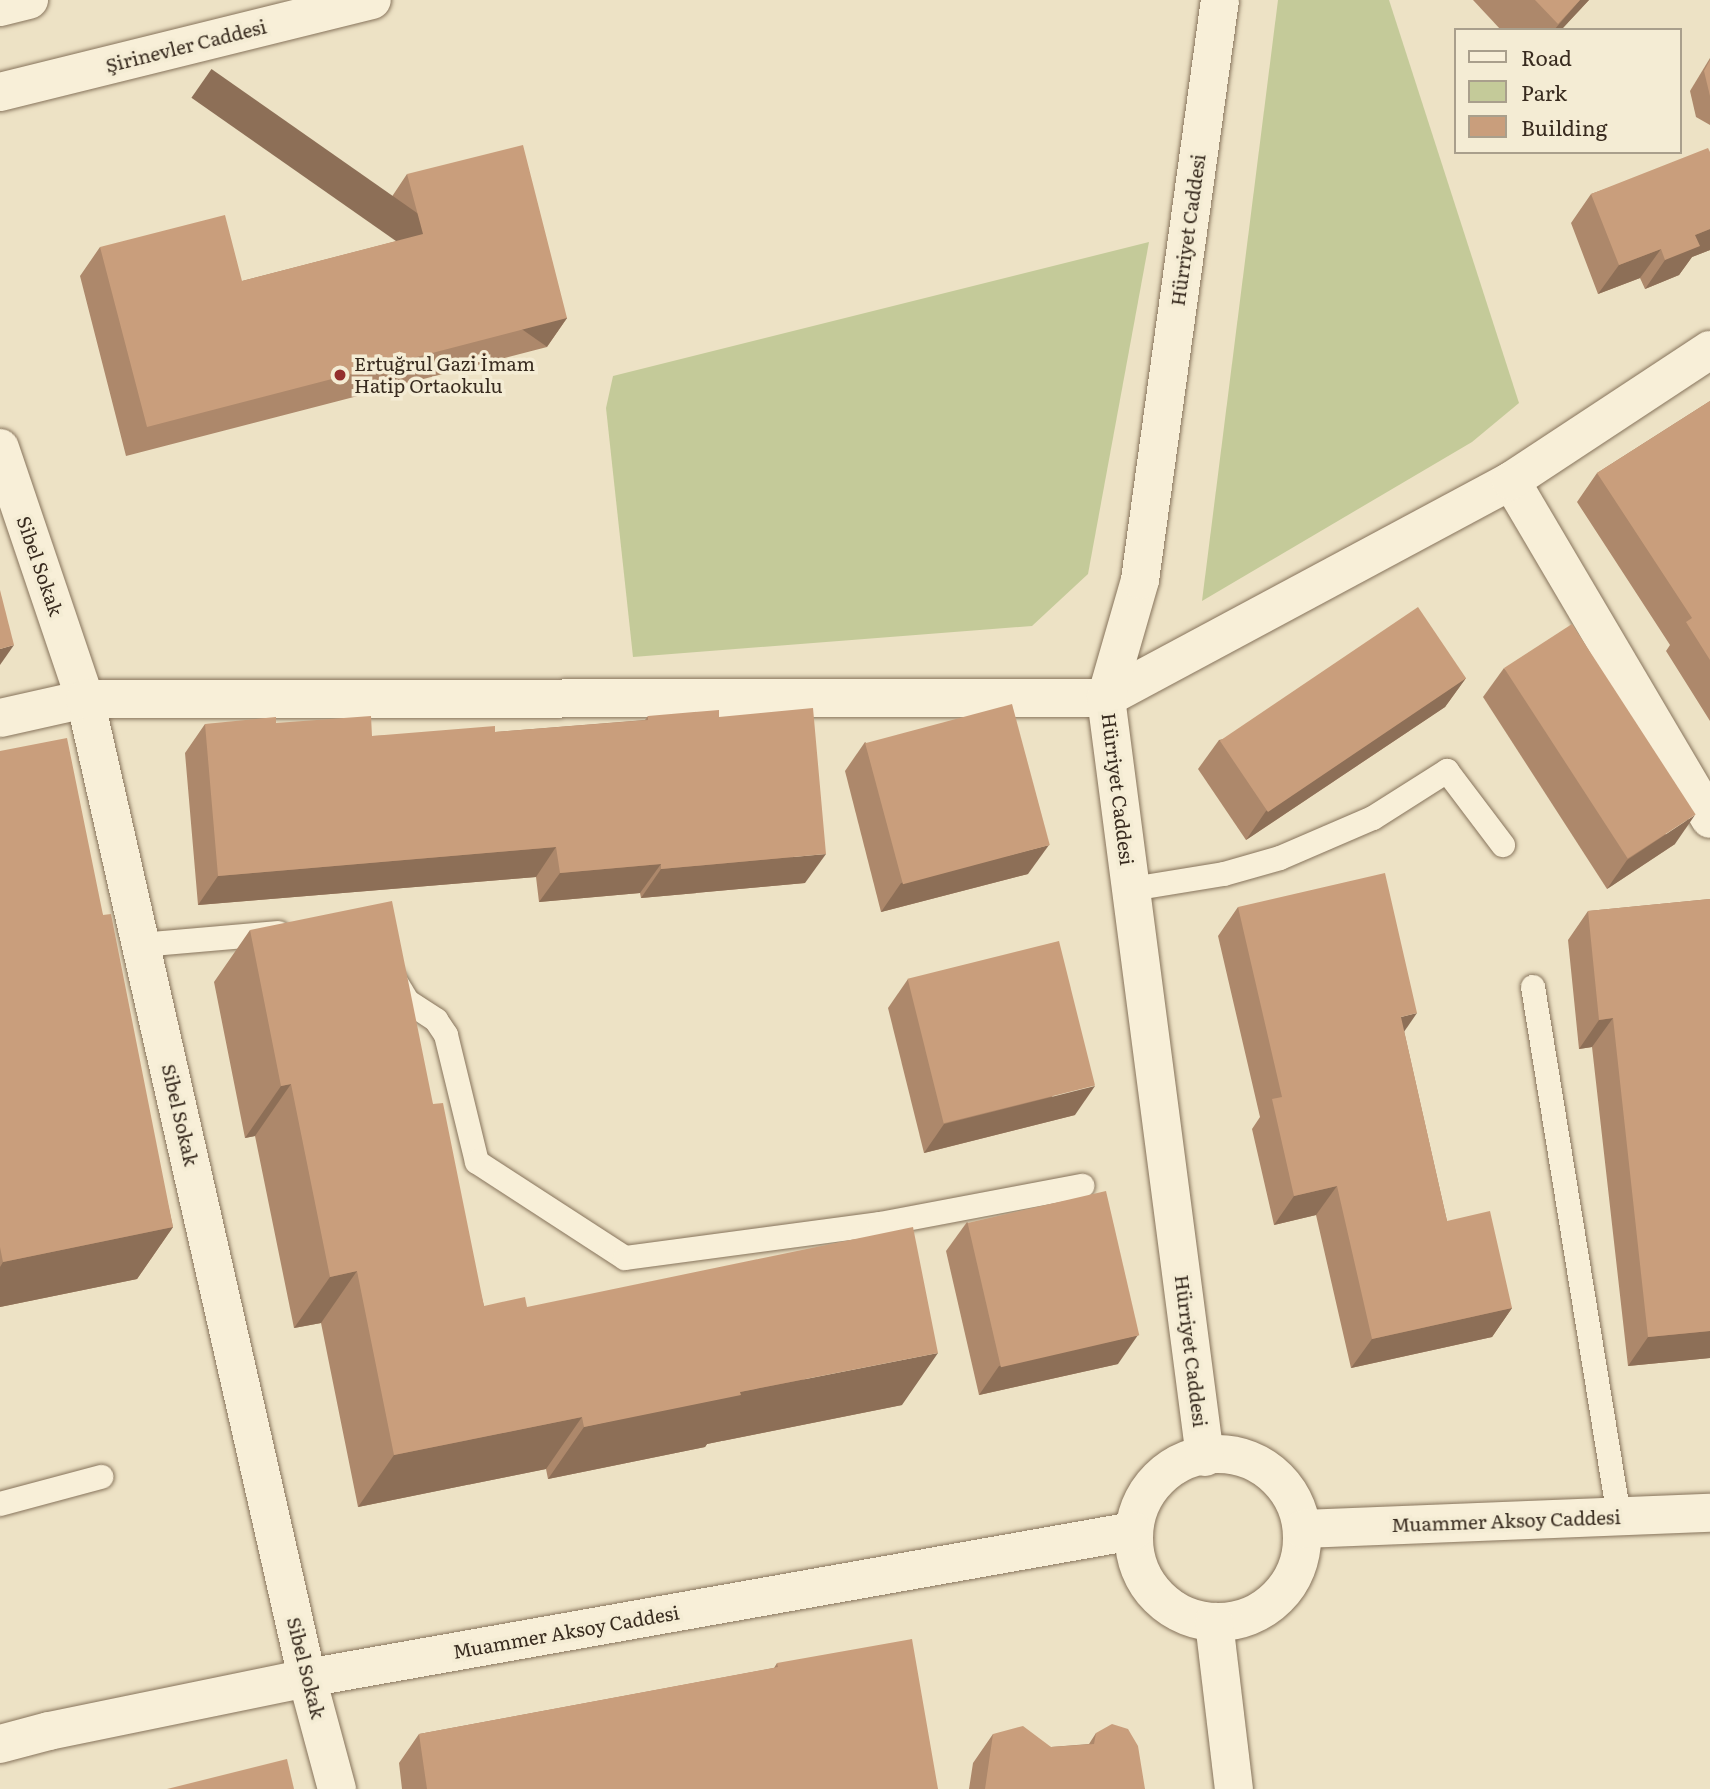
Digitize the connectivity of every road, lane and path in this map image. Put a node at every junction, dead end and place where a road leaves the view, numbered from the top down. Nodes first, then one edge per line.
1 (372, 0) edge
2 (1220, 0) edge
3 (0, 92) edge
4 (1710, 350) edge
5 (0, 448) edge
6 (1511, 481) junction
7 (1107, 698) junction
8 (85, 699) junction
9 (0, 718) edge
10 (1710, 819) edge
11 (1503, 845) dead end
12 (1132, 889) junction
13 (299, 932) edge
14 (141, 945) junction
15 (392, 959) edge
16 (1533, 987) dead end
17 (1083, 1185) dead end
18 (1205, 1457) junction
19 (101, 1477) dead end
20 (0, 1504) edge
21 (1710, 1513) edge
22 (1619, 1517) junction
23 (1303, 1529) junction
24 (1133, 1531) junction
25 (1214, 1622) junction
26 (307, 1678) junction
27 (0, 1744) edge
28 (337, 1789) edge
29 (1234, 1789) edge

1 - 3 street, Şirinevler Caddesi
2 - 7 street, Hürriyet Caddesi
4 - 6 street
5 - 8 street, Sibel Sokak
6 - 7 street
6 - 10 street
7 - 8 street
7 - 12 street, Hürriyet Caddesi
8 - 9 street
8 - 14 street, Sibel Sokak
11 - 12 lane
12 - 18 street, Hürriyet Caddesi
13 - 14 lane
14 - 26 street, Sibel Sokak
15 - 17 lane
16 - 22 lane
18 - 23 street
18 - 24 street
19 - 20 lane
21 - 22 street, Muammer Aksoy Caddesi
22 - 23 street, Muammer Aksoy Caddesi
23 - 25 street
24 - 25 street
24 - 26 street, Muammer Aksoy Caddesi
25 - 29 street
26 - 27 street, Muammer Aksoy Caddesi
26 - 28 street, Sibel Sokak

